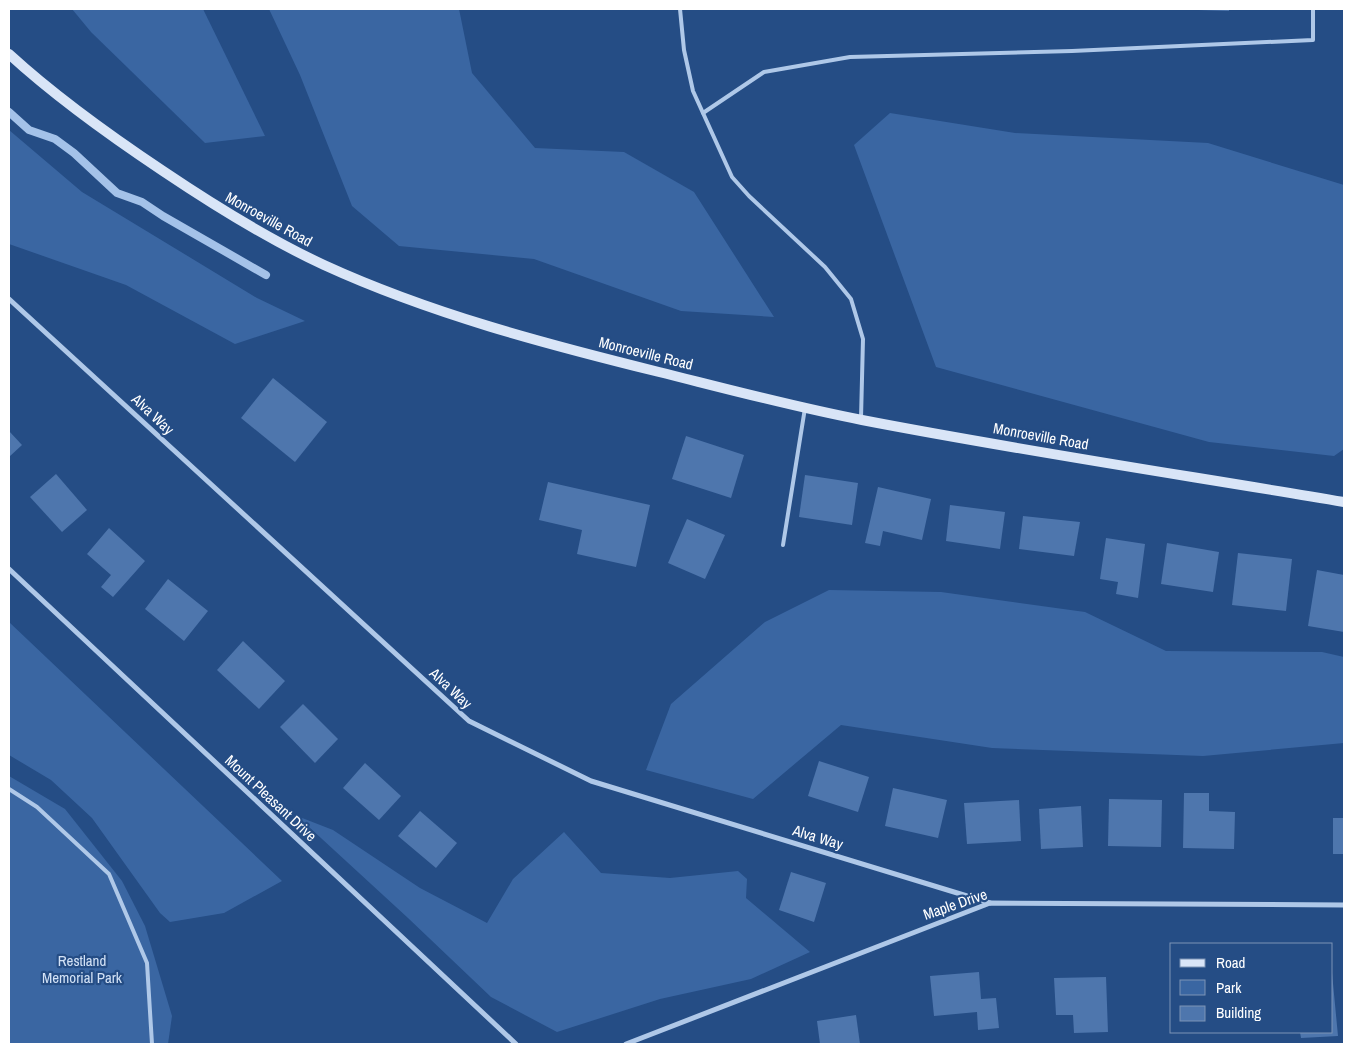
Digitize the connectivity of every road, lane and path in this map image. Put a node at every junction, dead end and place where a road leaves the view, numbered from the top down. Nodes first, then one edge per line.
1 (680, 9) edge
2 (1313, 9) edge
3 (9, 54) edge
4 (703, 113) junction
5 (9, 299) edge
6 (805, 408) junction
7 (861, 420) junction
8 (1344, 502) edge
9 (783, 546) dead end
10 (9, 569) edge
11 (9, 789) edge
12 (990, 903) junction
13 (1344, 905) edge
14 (152, 1044) edge
15 (516, 1044) edge
16 (626, 1044) edge

1 - 4 lane
2 - 4 lane
3 - 6 main road, Monroeville Road
4 - 7 lane
5 - 12 street, Alva Way
6 - 7 main road, Monroeville Road
6 - 9 lane
7 - 8 main road, Monroeville Road
10 - 15 street, Mount Pleasant Drive
11 - 14 lane
12 - 13 street, Maple Drive
12 - 16 street, Maple Drive

